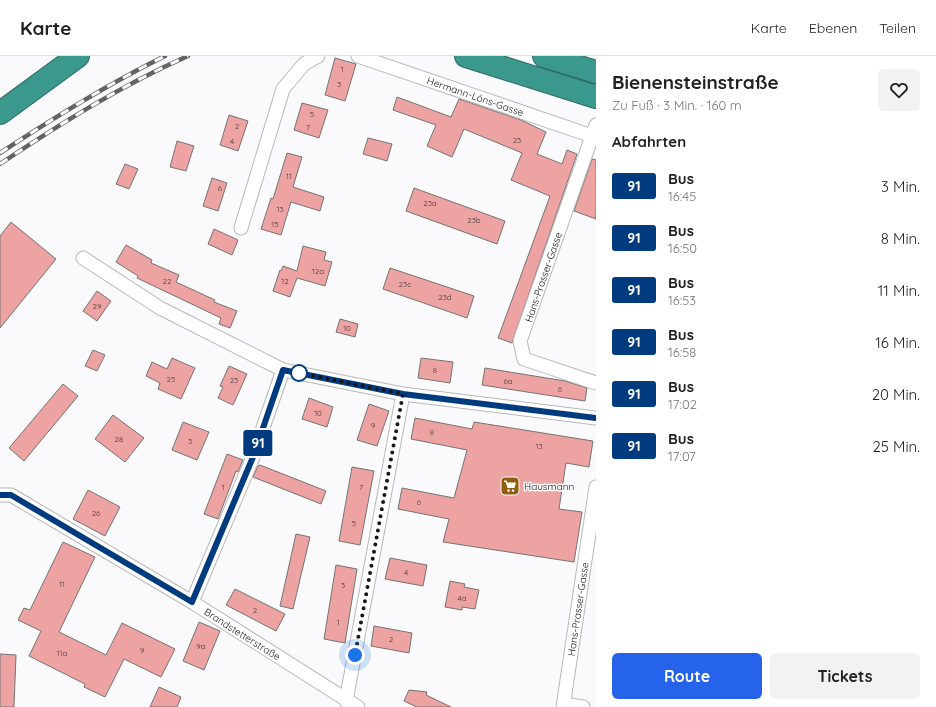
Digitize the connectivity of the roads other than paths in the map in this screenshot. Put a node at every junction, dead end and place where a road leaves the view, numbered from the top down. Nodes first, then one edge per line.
1 (78, 56) edge
2 (318, 56) edge
3 (358, 56) edge
4 (466, 56) edge
5 (544, 56) edge
6 (596, 72) edge
7 (596, 97) edge
8 (0, 113) edge
9 (594, 130) edge
10 (241, 228) dead end
11 (83, 258) dead end
12 (283, 370) junction
13 (596, 383) edge
14 (403, 394) junction
15 (596, 418) edge
16 (596, 487) edge
17 (0, 495) edge
18 (192, 602) junction
19 (352, 704) edge
20 (564, 706) edge
21 (583, 707) edge

1 - 8 highway
2 - 10 street
3 - 9 street, Hermann-Löns-Gasse
4 - 7 highway
5 - 6 highway
9 - 13 street, Hans-Prasser-Gasse
11 - 12 street
12 - 14 street
12 - 18 street
14 - 15 street
14 - 19 street
16 - 20 street, Hans-Prasser-Gasse
17 - 18 street, Brandstetterstraße
18 - 19 street, Brandstetterstraße
20 - 21 street

